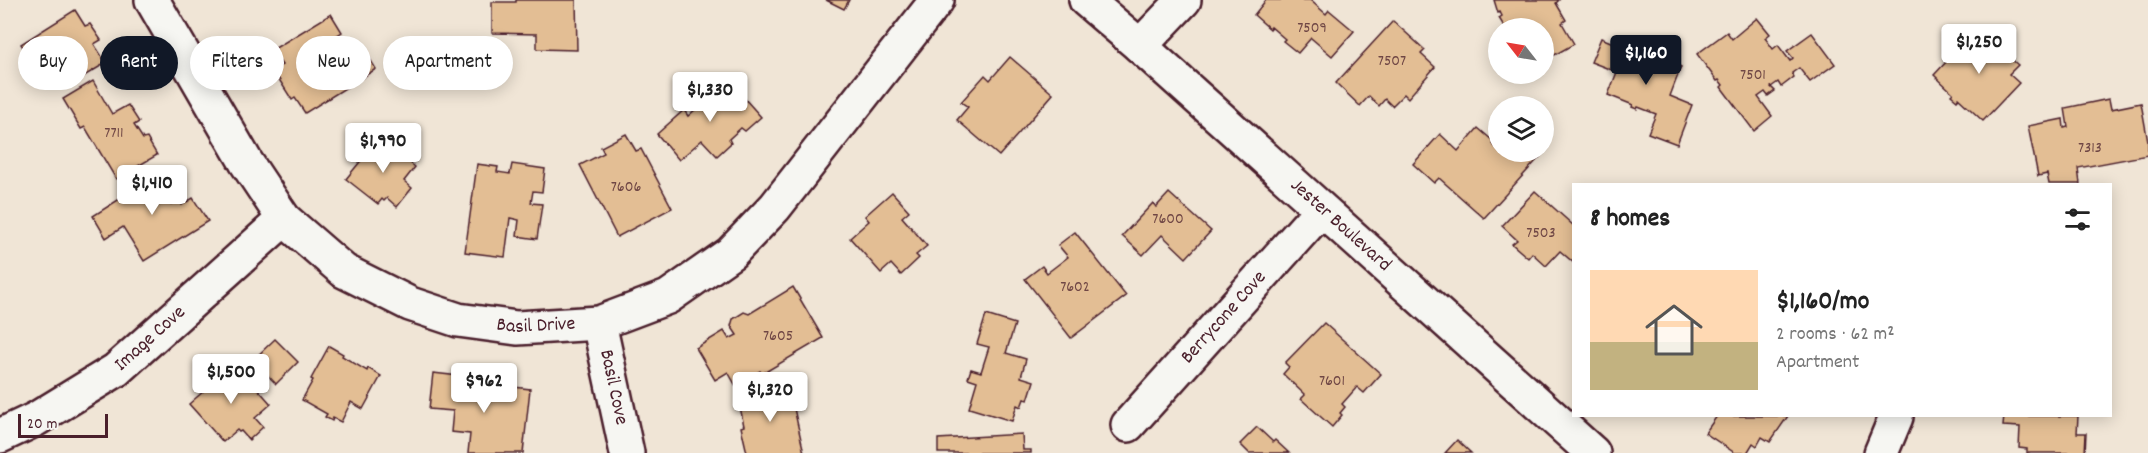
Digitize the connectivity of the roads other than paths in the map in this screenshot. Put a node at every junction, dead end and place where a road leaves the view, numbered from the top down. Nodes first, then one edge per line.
1 (152, 0) edge
2 (937, 0) edge
3 (1086, 0) edge
4 (1184, 0) edge
5 (1140, 46) junction
6 (1321, 210) junction
7 (284, 219) junction
8 (599, 323) junction
9 (1896, 417) edge
10 (1128, 425) dead end
11 (0, 436) edge
12 (627, 453) edge
13 (1593, 453) edge
14 (1881, 453) edge

1 - 7 street, Basil Drive
2 - 8 street, Basil Drive
3 - 5 street, Jester Boulevard
4 - 5 street
5 - 6 street, Jester Boulevard
6 - 10 street, Berrycone Cove
6 - 13 street, Jester Boulevard
7 - 8 street, Basil Drive
7 - 11 street, Image Cove
8 - 12 street, Basil Cove
9 - 14 street

